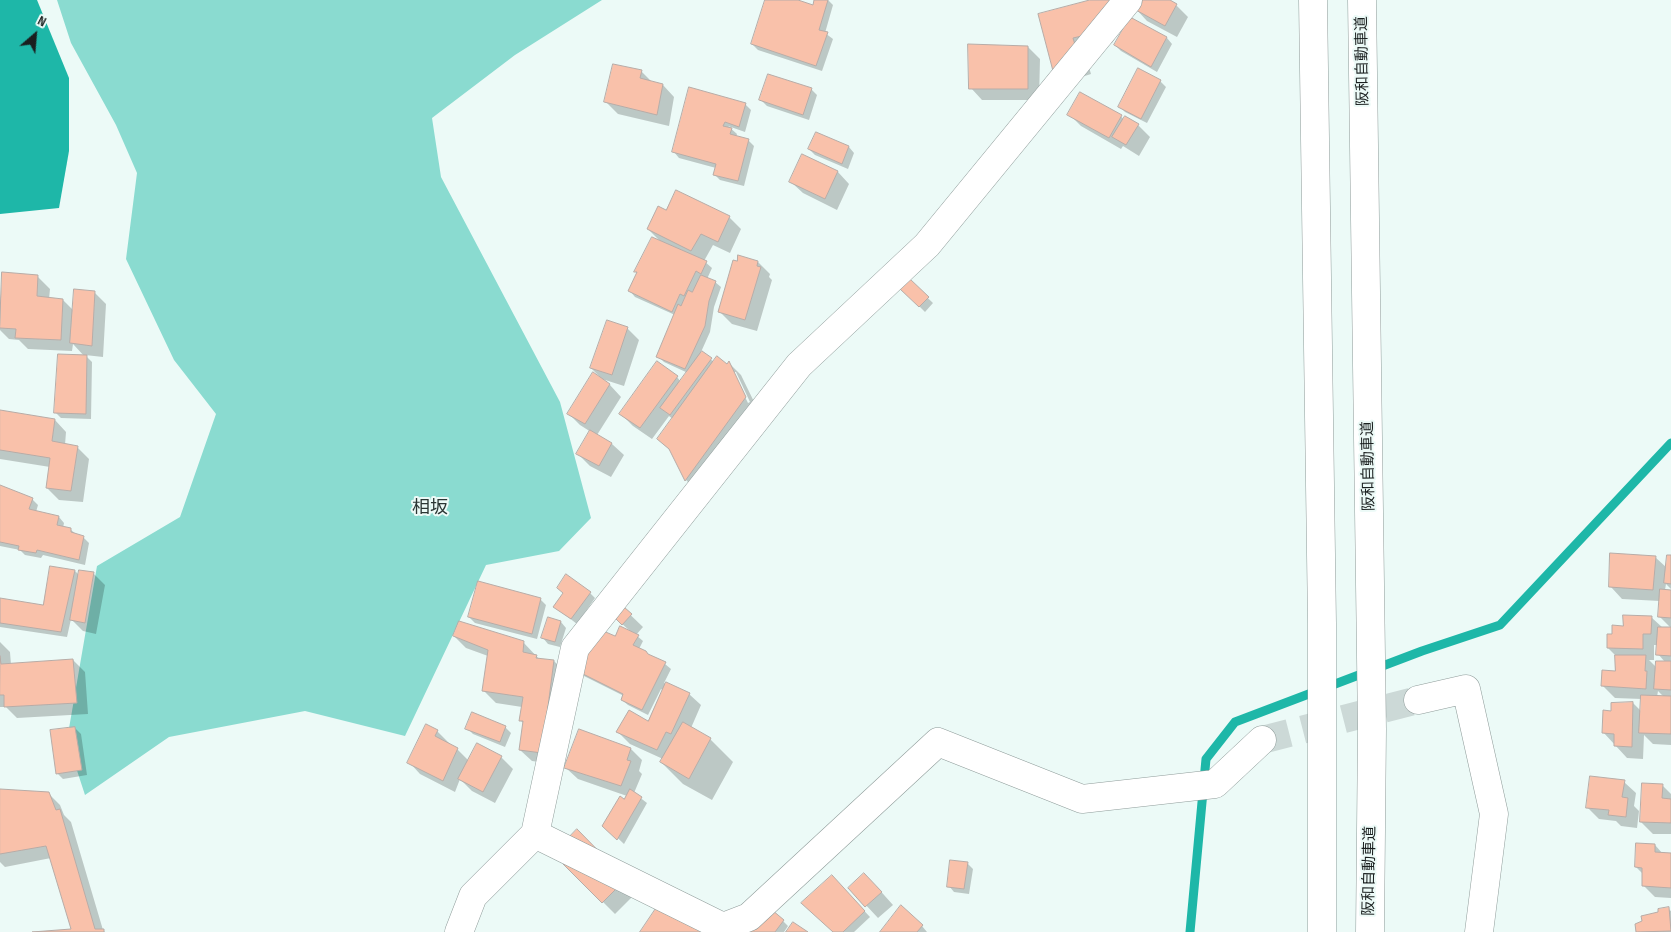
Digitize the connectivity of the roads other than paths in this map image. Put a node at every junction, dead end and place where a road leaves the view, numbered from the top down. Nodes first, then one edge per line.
1 (1128, 0) edge
2 (1313, 0) edge
3 (1362, 0) edge
4 (1418, 700) tunnel mouth
5 (1262, 740) tunnel mouth
6 (535, 834) junction
7 (460, 932) edge
8 (1322, 932) edge
9 (1370, 932) edge
10 (1479, 932) edge

1 - 6 main road
2 - 8 main road
3 - 9 main road, 阪和自動車道
4 - 10 main road
5 - 6 main road
6 - 7 main road

